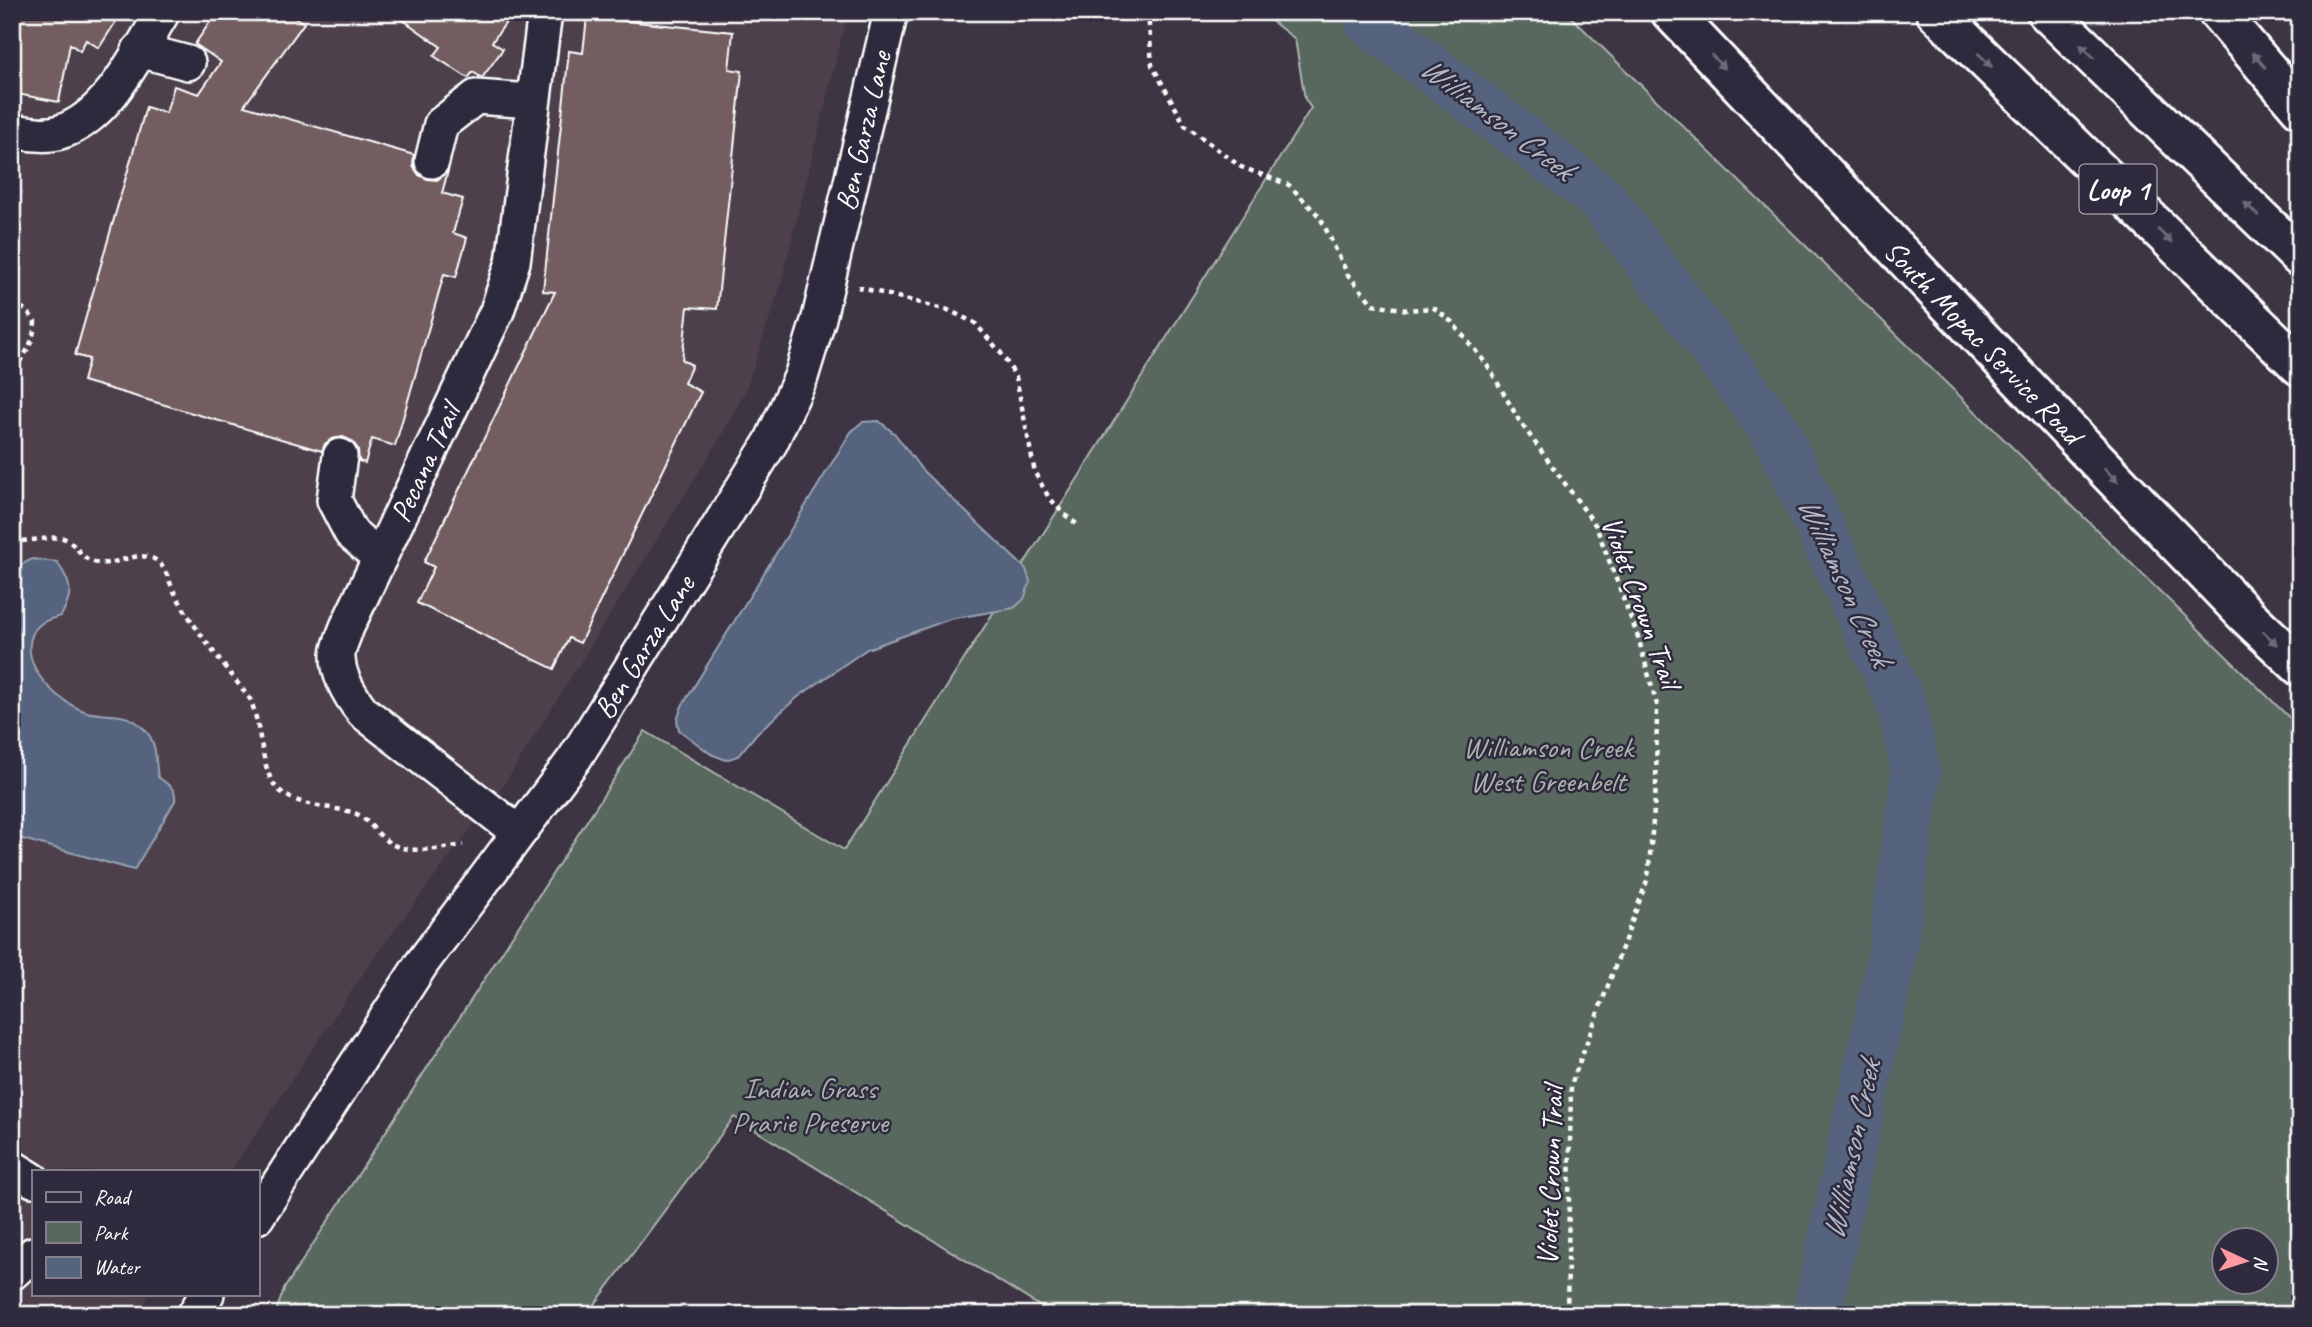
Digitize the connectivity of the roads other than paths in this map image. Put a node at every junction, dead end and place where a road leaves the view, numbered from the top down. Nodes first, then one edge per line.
1 (163, 12) edge
2 (545, 12) edge
3 (891, 12) edge
4 (1671, 12) edge
5 (1936, 12) edge
6 (2047, 12) edge
7 (2218, 12) edge
8 (139, 50) junction
9 (188, 63) dead end
10 (533, 101) junction
11 (2300, 108) edge
12 (12, 131) edge
13 (432, 160) dead end
14 (2300, 257) edge
15 (2300, 366) edge
16 (340, 456) dead end
17 (380, 558) junction
18 (2300, 666) edge
19 (519, 833) junction
20 (12, 1167) edge
21 (32, 1179) edge
22 (259, 1214) edge
23 (32, 1255) edge
24 (12, 1273) edge
25 (206, 1296) edge
26 (194, 1315) edge

1 - 8 street
2 - 10 street, Pecana Trail
3 - 19 street, Ben Garza Lane
4 -> 18 main road, South Mopac Service Road
5 -> 15 main road, Loop 1
14 -> 6 main road, Loop 1
11 -> 7 main road
8 - 9 street
8 - 12 street
10 - 13 street
10 - 17 street, Pecana Trail
16 - 17 street
17 - 19 street, Pecana Trail
19 - 22 street, Ben Garza Lane
20 - 21 street
23 - 24 street
25 - 26 street

